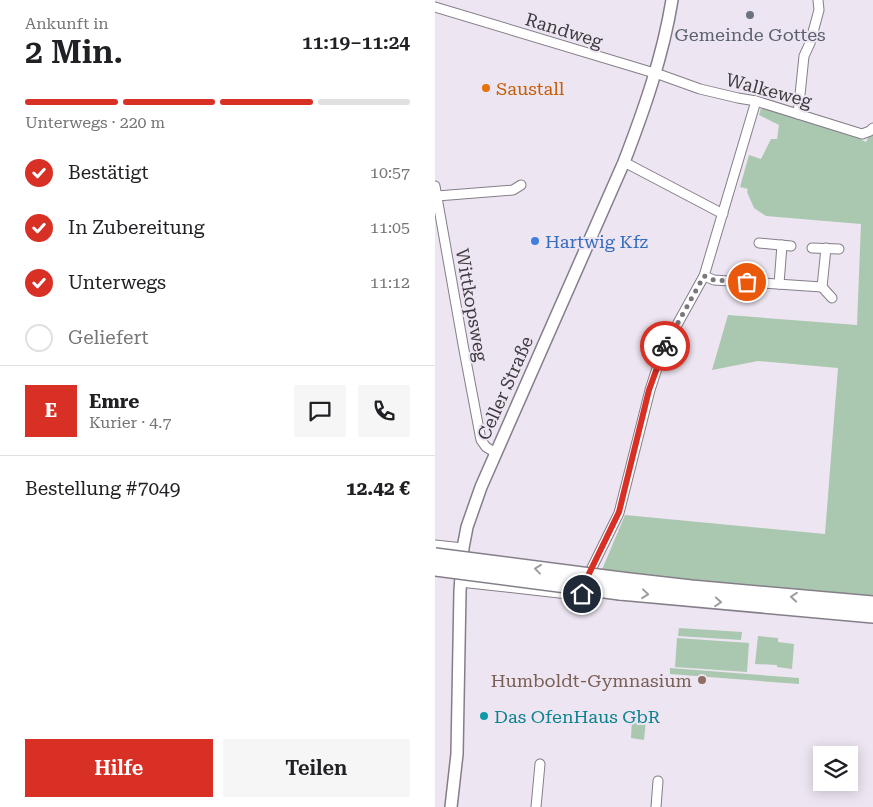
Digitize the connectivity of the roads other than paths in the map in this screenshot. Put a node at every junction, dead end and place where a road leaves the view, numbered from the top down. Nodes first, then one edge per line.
1 (672, 0) edge
2 (818, 0) edge
3 (435, 7) edge
4 (655, 74) junction
5 (756, 101) junction
6 (798, 114) junction
7 (873, 128) edge
8 (623, 162) junction
9 (521, 184) dead end
10 (435, 186) edge
11 (437, 196) junction
12 (723, 214) junction
13 (759, 244) dead end
14 (812, 248) dead end
15 (826, 248) junction
16 (839, 249) dead end
17 (704, 276) junction
18 (779, 284) junction
19 (823, 287) junction
20 (832, 298) dead end
21 (496, 453) junction
22 (435, 545) edge
23 (463, 548) junction
24 (435, 556) edge
25 (435, 568) edge
26 (460, 582) junction
27 (621, 586) junction
28 (867, 609) edge
29 (540, 764) dead end
30 (658, 781) dead end
31 (451, 807) edge
32 (536, 807) edge
33 (656, 807) edge

1 - 4 street, Celler Straße
2 - 6 street
3 - 4 street, Randweg
4 - 5 street, Walkeweg
4 - 8 street, Celler Straße
5 - 6 street, Walkeweg
5 - 12 street
6 - 7 street, Walkeweg
8 - 12 street
8 - 21 street, Celler Straße
9 - 11 street
10 - 11 street, Wittkopsweg
11 - 21 street, Wittkopsweg
12 - 17 street
13 - 18 street
14 - 15 street
15 - 16 street
15 - 19 street
17 - 18 street
17 - 26 street
18 - 19 street
19 - 20 street
21 - 23 street, Celler Straße
22 - 23 street
23 - 26 street, Celler Straße
27 -> 24 highway, bridge
25 - 27 highway, bridge
26 - 31 street, Celler Straße
27 - 28 highway
29 - 32 street
30 - 33 street

